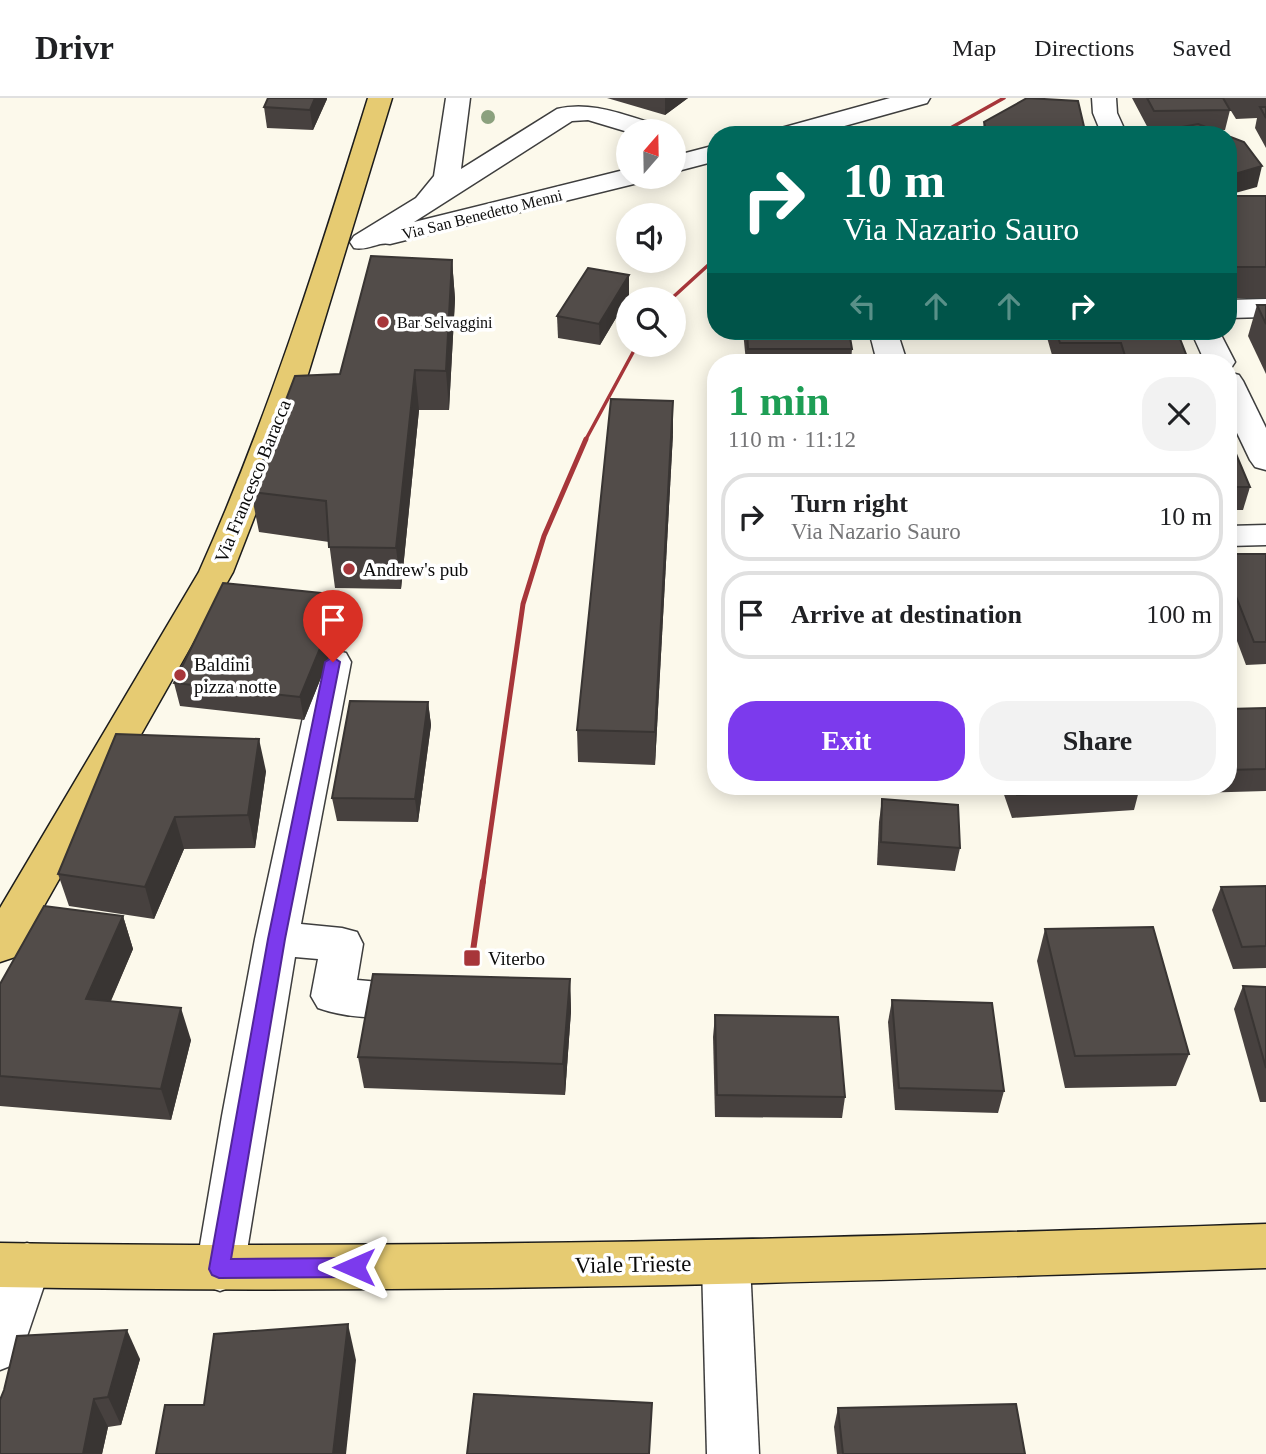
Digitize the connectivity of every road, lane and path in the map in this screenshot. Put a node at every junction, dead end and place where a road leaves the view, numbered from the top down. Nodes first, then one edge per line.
1 (380, 98) edge
2 (458, 98) edge
3 (918, 98) edge
4 (1104, 98) edge
5 (616, 120) edge
6 (816, 126) edge
7 (1111, 126) edge
8 (707, 155) edge
9 (686, 161) edge
10 (616, 162) edge
11 (616, 180) edge
12 (428, 199) junction
13 (404, 219) junction
14 (349, 245) junction
15 (1237, 309) edge
16 (1266, 309) edge
17 (1237, 400) edge
18 (1266, 460) edge
19 (1266, 535) edge
20 (1237, 536) edge
21 (333, 662) dead end
22 (276, 939) junction
23 (0, 945) edge
24 (391, 1000) edge
25 (1266, 1246) edge
26 (726, 1264) junction
27 (13, 1265) edge
28 (219, 1269) junction
29 (0, 1346) edge
30 (733, 1454) edge

1 - 14 main road, Via Francesco Baracca
2 - 12 street
3 - 6 street
4 - 7 street
5 - 12 street
8 - 9 street
10 - 13 street
11 - 14 street, Via San Benedetto Menni
12 - 13 street
13 - 14 street
14 - 23 main road, Via Francesco Baracca
15 - 16 street
17 - 18 street
19 - 20 street
21 - 22 street
22 - 24 street
22 - 28 street
25 - 26 main road, Viale Trieste
26 - 28 main road, Viale Trieste
26 - 30 street
27 - 28 main road, Viale Trieste
27 - 29 street

